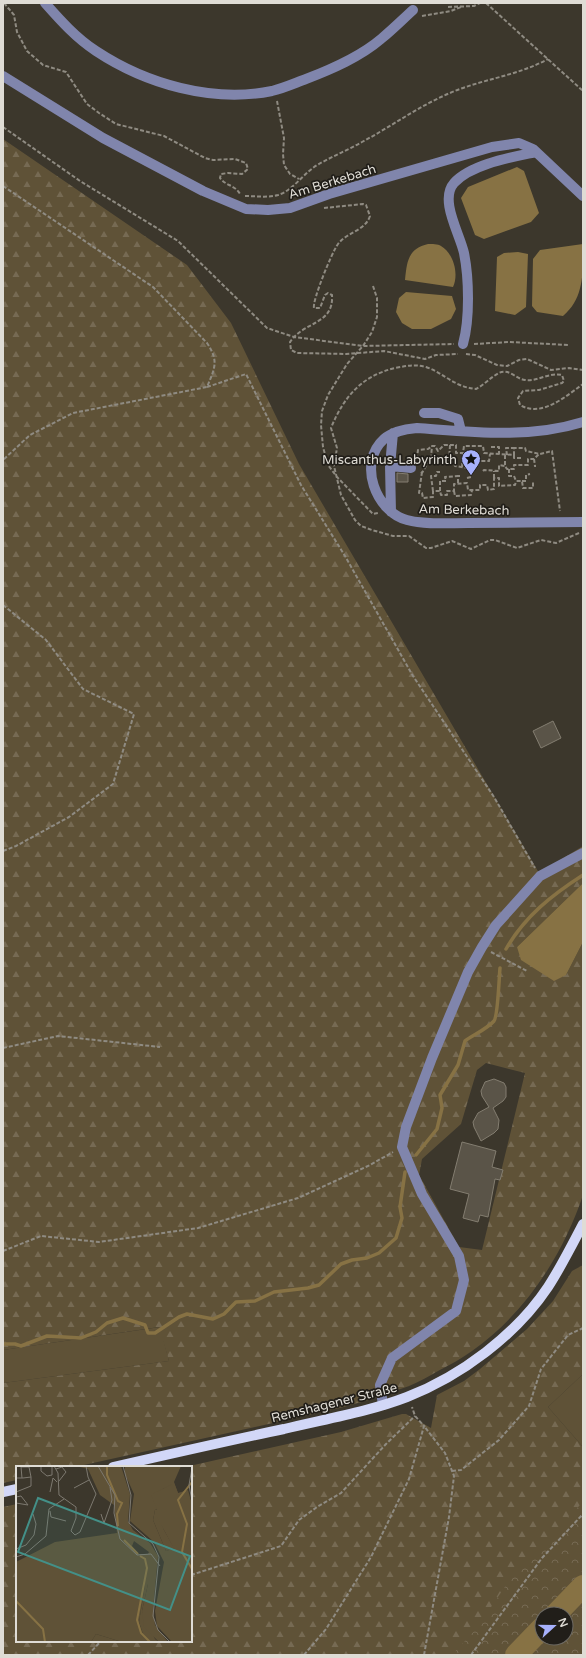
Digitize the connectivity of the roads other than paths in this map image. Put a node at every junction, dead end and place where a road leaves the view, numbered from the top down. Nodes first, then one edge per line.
1 (45, 3) edge
2 (416, 13) road end
3 (3, 76) edge
4 (536, 152) junction
5 (583, 196) edge
6 (463, 344) road end
7 (424, 413) dead end
8 (583, 422) edge
9 (461, 431) junction
10 (393, 433) junction
11 (390, 466) junction
12 (411, 468) road end
13 (391, 512) junction
14 (583, 522) edge
15 (583, 854) edge
16 (583, 1224) edge
17 (383, 1405) junction
18 (118, 1466) edge
19 (16, 1489) edge
20 (3, 1492) edge

1 - 2 lane
3 - 4 lane, Am Berkebach
4 - 5 lane, Am Berkebach
4 - 6 lane
7 - 9 lane
8 - 9 lane
9 - 10 lane
10 - 11 lane
10 - 13 lane, Am Berkebach
11 - 12 lane
11 - 13 lane
13 - 14 lane, Am Berkebach
15 - 17 lane
16 - 17 main road, Remshagener Straße
17 - 18 main road, Remshagener Straße
19 - 20 main road

